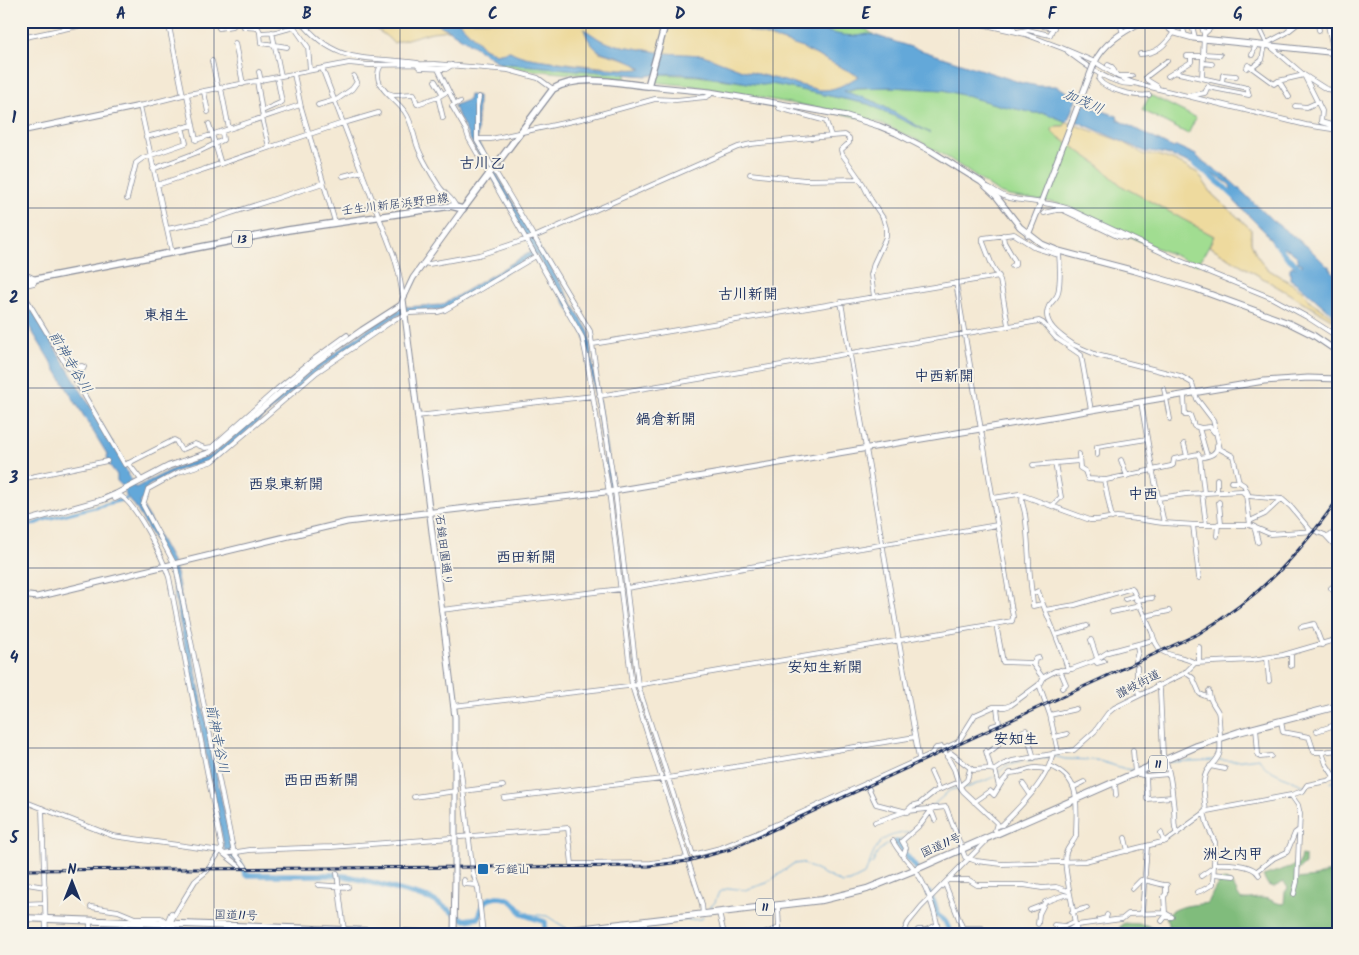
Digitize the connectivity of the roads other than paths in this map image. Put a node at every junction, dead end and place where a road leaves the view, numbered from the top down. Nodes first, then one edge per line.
1 (102, 21) edge
2 (168, 21) edge
3 (218, 21) edge
4 (290, 21) edge
5 (301, 21) edge
6 (666, 21) edge
7 (968, 21) edge
8 (990, 21) edge
9 (1043, 21) edge
10 (1056, 21) edge
11 (1119, 21) edge
12 (1143, 21) edge
13 (1160, 21) edge
14 (1171, 21) edge
15 (1181, 21) edge
16 (1191, 21) edge
17 (1200, 21) edge
18 (1210, 21) edge
19 (1218, 21) edge
20 (1226, 21) edge
21 (1257, 21) edge
22 (1288, 21) edge
23 (1301, 21) edge
24 (1317, 21) edge
25 (1327, 21) edge
26 (1296, 23) edge
27 (233, 26) dead end
28 (1228, 26) dead end
29 (244, 27) dead end
30 (294, 27) junction
31 (1211, 27) junction
32 (1338, 27) edge
33 (1054, 28) junction
34 (1290, 29) junction
35 (1329, 29) junction
36 (1319, 30) dead end
37 (1016, 31) junction
38 (272, 32) junction
39 (1174, 32) junction
40 (260, 33) junction
41 (1123, 34) junction
42 (1185, 36) junction
43 (1204, 36) junction
44 (21, 38) edge
45 (1195, 38) junction
46 (235, 43) dead end
47 (1256, 44) junction
48 (275, 45) junction
49 (1267, 45) junction
50 (287, 47) dead end
51 (1062, 48) junction
52 (1336, 50) edge
53 (1140, 54) dead end
54 (1203, 55) junction
55 (1220, 55) dead end
56 (1252, 55) dead end
57 (212, 61) dead end
58 (1167, 61) dead end
59 (1094, 63) junction
60 (1203, 63) junction
61 (424, 64) junction
62 (1212, 64) dead end
63 (381, 65) junction
64 (417, 65) junction
65 (1108, 65) dead end
66 (452, 66) junction
67 (1254, 67) junction
68 (322, 68) junction
69 (1247, 68) dead end
70 (438, 69) junction
71 (310, 70) junction
72 (1338, 71) edge
73 (259, 72) dead end
74 (1174, 72) junction
75 (294, 74) junction
76 (1101, 74) junction
77 (1304, 75) junction
78 (354, 76) dead end
79 (1117, 76) junction
80 (1132, 76) dead end
81 (1168, 76) dead end
82 (1236, 76) dead end
83 (279, 77) junction
84 (1202, 78) junction
85 (1209, 79) junction
86 (259, 81) junction
87 (435, 81) dead end
88 (1279, 81) junction
89 (1222, 82) junction
90 (1134, 83) junction
91 (244, 84) junction
92 (648, 84) junction
93 (1208, 87) junction
94 (219, 89) junction
95 (553, 89) junction
96 (1158, 89) junction
97 (448, 90) junction
98 (1338, 91) edge
99 (204, 92) junction
100 (386, 92) junction
101 (712, 93) junction
102 (442, 94) junction
103 (185, 95) junction
104 (1149, 95) dead end
105 (479, 96) dead end
106 (1188, 96) junction
107 (438, 97) junction
108 (1289, 97) dead end
109 (335, 100) junction
110 (1318, 102) junction
111 (778, 104) junction
112 (300, 105) junction
113 (318, 105) dead end
114 (140, 106) junction
115 (1295, 106) dead end
116 (262, 111) junction
117 (208, 112) dead end
118 (378, 113) dead end
119 (263, 118) junction
120 (442, 118) dead end
121 (21, 120) edge
122 (1321, 122) junction
123 (344, 123) junction
124 (193, 124) junction
125 (210, 124) dead end
126 (1306, 125) junction
127 (182, 127) junction
128 (229, 129) junction
129 (1338, 129) edge
130 (22, 130) edge
131 (222, 132) junction
132 (521, 132) junction
133 (309, 134) junction
134 (212, 135) junction
135 (831, 136) junction
136 (146, 137) junction
137 (478, 140) junction
138 (214, 144) junction
139 (269, 147) junction
140 (150, 156) junction
141 (221, 164) junction
142 (153, 169) junction
143 (362, 170) junction
144 (492, 172) junction
145 (750, 174) dead end
146 (343, 176) dead end
147 (860, 179) junction
148 (323, 183) junction
149 (984, 184) junction
150 (157, 185) junction
151 (127, 199) dead end
152 (1041, 203) junction
153 (456, 206) junction
154 (463, 210) junction
155 (1044, 213) dead end
156 (379, 216) junction
157 (335, 222) junction
158 (166, 229) junction
159 (1003, 235) junction
160 (1028, 235) junction
161 (534, 237) junction
162 (1130, 238) junction
163 (527, 239) junction
164 (172, 253) junction
165 (1059, 253) junction
166 (536, 256) junction
167 (424, 263) junction
168 (1012, 266) dead end
169 (999, 276) junction
170 (21, 278) edge
171 (34, 279) junction
172 (21, 282) edge
173 (956, 283) junction
174 (21, 286) edge
175 (21, 290) edge
176 (874, 297) junction
177 (403, 299) junction
178 (841, 302) junction
179 (405, 314) junction
180 (1008, 326) junction
181 (965, 333) junction
182 (346, 335) dead end
183 (1338, 337) edge
184 (593, 344) junction
185 (1074, 345) junction
186 (1338, 352) edge
187 (850, 353) junction
188 (1081, 355) junction
189 (1338, 379) edge
190 (1164, 389) dead end
191 (1195, 393) junction
192 (1184, 395) junction
193 (593, 396) junction
194 (599, 396) junction
195 (1166, 398) junction
196 (1141, 402) junction
197 (1091, 410) junction
198 (418, 416) junction
199 (1170, 419) dead end
200 (1200, 428) junction
201 (981, 429) junction
202 (1216, 436) junction
203 (1147, 439) junction
204 (1184, 444) dead end
205 (213, 448) junction
206 (866, 448) junction
207 (1079, 454) dead end
208 (1097, 455) dead end
209 (1187, 456) junction
210 (1206, 456) junction
211 (1200, 458) junction
212 (1121, 460) dead end
213 (1079, 461) junction
214 (106, 462) dead end
215 (128, 463) junction
216 (1055, 463) junction
217 (1033, 465) dead end
218 (1153, 470) junction
219 (1127, 476) junction
220 (21, 479) edge
221 (1216, 479) dead end
222 (1104, 480) junction
223 (142, 481) junction
224 (1231, 482) dead end
225 (1240, 482) junction
226 (612, 491) junction
227 (1217, 492) junction
228 (1203, 493) junction
229 (1022, 494) junction
230 (1245, 494) junction
231 (114, 495) junction
232 (993, 498) junction
233 (1159, 498) junction
234 (1281, 499) junction
235 (1218, 502) dead end
236 (1052, 506) junction
237 (429, 513) junction
238 (1112, 518) junction
239 (1164, 523) junction
240 (21, 524) edge
241 (1219, 524) junction
242 (1251, 524) junction
243 (997, 525) junction
244 (1194, 525) junction
245 (1206, 525) junction
246 (1337, 529) edge
247 (1311, 531) junction
248 (1217, 536) dead end
249 (1327, 536) junction
250 (1338, 540) edge
251 (1258, 542) dead end
252 (882, 545) junction
253 (1338, 549) edge
254 (175, 564) junction
255 (166, 566) junction
256 (1198, 578) dead end
257 (1338, 583) edge
258 (627, 588) junction
259 (621, 589) junction
260 (1032, 594) junction
261 (1338, 595) edge
262 (21, 596) edge
263 (1136, 598) junction
264 (1152, 598) dead end
265 (1125, 599) dead end
266 (1042, 604) junction
267 (1140, 606) junction
268 (442, 610) junction
269 (1045, 610) junction
270 (1169, 611) dead end
271 (1112, 612) dead end
272 (1145, 616) junction
273 (996, 624) junction
274 (1087, 626) dead end
275 (1301, 627) dead end
276 (1056, 635) junction
277 (898, 640) junction
278 (1091, 640) dead end
279 (1154, 640) junction
280 (1337, 641) edge
281 (1137, 645) junction
282 (1322, 645) junction
283 (1199, 647) dead end
284 (1302, 650) junction
285 (1292, 653) junction
286 (1251, 654) dead end
287 (1302, 656) dead end
288 (1039, 658) dead end
289 (1266, 658) junction
290 (1096, 659) junction
291 (1249, 660) junction
292 (1104, 661) dead end
293 (1136, 661) dead end
294 (1197, 663) junction
295 (1034, 664) junction
296 (1291, 666) dead end
297 (1136, 667) dead end
298 (1060, 670) junction
299 (1068, 670) junction
300 (1185, 672) junction
301 (1043, 678) junction
302 (1268, 681) dead end
303 (1039, 684) junction
304 (635, 685) junction
305 (1157, 685) junction
306 (1062, 688) dead end
307 (1210, 692) dead end
308 (1139, 694) junction
309 (1210, 698) junction
310 (453, 706) junction
311 (1338, 706) edge
312 (997, 707) junction
313 (1076, 709) dead end
314 (1050, 715) junction
315 (1282, 721) junction
316 (1338, 724) edge
317 (992, 726) dead end
318 (1256, 727) junction
319 (1023, 730) dead end
320 (1317, 731) dead end
321 (1067, 734) dead end
322 (915, 737) junction
323 (1055, 737) junction
324 (1220, 738) junction
325 (998, 745) dead end
326 (943, 749) junction
327 (1133, 750) dead end
328 (1338, 750) edge
329 (1058, 752) junction
330 (1322, 752) junction
331 (456, 753) junction
332 (1052, 754) junction
333 (1271, 756) dead end
334 (947, 757) junction
335 (1034, 758) junction
336 (919, 759) junction
337 (1166, 760) junction
338 (1210, 766) junction
339 (1049, 768) junction
340 (970, 769) junction
341 (1225, 769) dead end
342 (993, 770) junction
343 (931, 772) dead end
344 (1126, 773) dead end
345 (1134, 774) junction
346 (1169, 774) junction
347 (1146, 776) junction
348 (1336, 777) edge
349 (665, 779) junction
350 (1084, 782) dead end
351 (1115, 782) junction
352 (866, 783) junction
353 (959, 784) junction
354 (1022, 784) dead end
355 (503, 786) dead end
356 (999, 787) junction
357 (1074, 787) junction
358 (463, 790) junction
359 (938, 790) junction
360 (456, 791) junction
361 (1030, 794) junction
362 (1116, 795) dead end
363 (1291, 795) junction
364 (414, 797) dead end
365 (1172, 797) junction
366 (504, 798) dead end
367 (1076, 799) junction
368 (21, 800) edge
369 (974, 802) junction
370 (42, 808) junction
371 (932, 809) junction
372 (907, 811) junction
373 (1205, 812) junction
374 (934, 820) dead end
375 (875, 822) dead end
376 (914, 830) junction
377 (997, 830) junction
378 (1299, 830) junction
379 (1161, 833) dead end
380 (1176, 834) junction
381 (469, 836) junction
382 (918, 836) dead end
383 (460, 837) dead end
384 (451, 838) dead end
385 (984, 838) junction
386 (1125, 838) dead end
387 (893, 841) dead end
388 (1164, 842) junction
389 (1147, 847) junction
390 (961, 849) junction
391 (234, 852) junction
392 (1128, 852) junction
393 (224, 853) junction
394 (904, 857) junction
395 (687, 858) junction
396 (969, 858) junction
397 (1066, 862) junction
398 (238, 866) dead end
399 (245, 866) dead end
400 (1214, 866) junction
401 (914, 870) junction
402 (336, 873) dead end
403 (1214, 874) junction
404 (1201, 876) dead end
405 (1234, 876) dead end
406 (464, 880) dead end
407 (1144, 880) junction
408 (946, 882) junction
409 (21, 883) edge
410 (477, 884) junction
411 (318, 885) dead end
412 (45, 886) junction
413 (339, 886) junction
414 (348, 887) dead end
415 (1132, 889) dead end
416 (1204, 890) junction
417 (1197, 892) dead end
418 (1069, 894) junction
419 (1294, 894) dead end
420 (1204, 896) dead end
421 (931, 898) junction
422 (46, 903) junction
423 (21, 904) edge
424 (1043, 905) junction
425 (778, 906) junction
426 (91, 907) dead end
427 (1087, 908) dead end
428 (1030, 910) dead end
429 (1072, 912) junction
430 (171, 913) dead end
431 (718, 913) junction
432 (1142, 913) junction
433 (1165, 913) junction
434 (703, 915) junction
435 (1106, 915) dead end
436 (21, 918) edge
437 (46, 919) junction
438 (90, 921) junction
439 (1162, 921) dead end
440 (1096, 922) junction
441 (168, 923) junction
442 (1038, 924) dead end
443 (1074, 924) junction
444 (937, 925) junction
445 (1054, 925) dead end
446 (1060, 926) junction
447 (963, 928) junction
448 (982, 928) dead end
449 (344, 930) junction
450 (918, 930) dead end
451 (306, 931) edge
452 (407, 933) edge
453 (46, 934) edge
454 (90, 934) edge
455 (162, 934) edge
456 (167, 934) edge
457 (450, 934) edge
458 (454, 934) edge
459 (483, 934) edge
460 (539, 934) edge
461 (724, 934) edge
462 (763, 934) edge
463 (903, 934) edge
464 (939, 934) edge
465 (965, 934) edge
466 (1063, 934) edge
467 (1078, 934) edge

1 - 44 street
2 - 103 street
3 - 27 street
4 - 30 street
5 - 61 street
6 - 92 main road
7 - 37 street
8 - 37 street
9 - 33 street
10 - 33 street
11 - 41 street
12 - 41 street
13 - 39 street
14 - 39 street
15 - 42 street
16 - 45 street
17 - 43 street
18 - 31 street
19 - 31 street
20 - 28 street
21 - 49 street
22 - 34 street
23 - 26 street
24 - 36 street
25 - 35 street
26 - 34 street
29 - 40 street
30 - 38 street
30 - 71 street
31 - 43 street
32 - 35 street
33 - 37 street
34 - 49 street
35 - 52 street
37 - 51 street
38 - 40 street
38 - 48 street
39 - 42 street
39 - 53 street
40 - 48 street
41 - 59 street
42 - 45 street
43 - 45 street
43 - 47 street
43 - 54 street
46 - 91 street
47 - 49 street
47 - 56 street
48 - 50 street
48 - 83 street
49 - 52 street
49 - 67 street
49 - 77 street
51 - 59 street
51 - 76 street
52 - 72 street
54 - 55 street
54 - 60 street
54 - 74 street
57 - 94 street
58 - 96 street
59 - 79 street
59 - 152 street, bridge
60 - 62 street
60 - 84 street
61 - 64 street
61 - 66 street
63 - 64 street
63 - 68 street
63 - 100 street
64 - 70 street
65 - 79 street
66 - 70 street
66 - 95 street
67 - 69 street
67 - 88 street
68 - 71 street
68 - 109 street
70 - 97 street
71 - 75 street
73 - 86 street
74 - 81 street
74 - 84 street
75 - 83 street
75 - 112 street
76 - 90 street
76 - 104 street
77 - 88 street
77 - 98 street
77 - 110 street
78 - 109 street
79 - 80 street
79 - 90 street
82 - 89 street
83 - 86 street
83 - 116 street
84 - 85 street
85 - 89 street
85 - 93 street
86 - 91 street
86 - 116 street
87 - 102 street
88 - 108 street
89 - 93 street
90 - 96 street
91 - 94 street
92 - 95 main road
92 - 101 street
93 - 106 street
94 - 99 street
94 - 128 street
95 - 132 main road, 壬生川新居浜野田線
96 - 106 street
97 - 102 street
97 - 144 street
99 - 103 street
99 - 117 street
100 - 107 street
100 - 153 street
101 - 111 street
101 - 132 street
102 - 107 street
103 - 114 street
103 - 124 street
105 - 137 street
106 - 126 street
107 - 120 street
109 - 113 street
109 - 123 street
110 - 115 street
110 - 122 street
111 - 135 street
111 - 149 street
112 - 119 street
112 - 133 street
114 - 130 street
114 - 136 street
116 - 119 street
118 - 123 street
119 - 128 street
119 - 139 street
121 - 130 street
122 - 126 street
122 - 129 street
123 - 133 street
123 - 143 street
124 - 127 street
124 - 134 street
125 - 134 street
126 - 129 street
127 - 136 street
127 - 140 street
128 - 131 street
131 - 134 street
131 - 138 street
132 - 137 street
132 - 144 main road, 壬生川新居浜野田線
133 - 139 street
133 - 148 street
134 - 138 street
135 - 147 street
135 - 161 street
136 - 140 street
137 - 144 street
138 - 141 street
138 - 142 street
139 - 141 street
140 - 142 street
140 - 151 street
141 - 150 street
142 - 150 street
143 - 146 street
143 - 156 street
144 - 154 main road, 壬生川新居浜野田線
144 - 161 street
144 - 163 street
145 - 147 street
147 - 176 street
148 - 157 street
148 - 158 street
149 - 152 street
149 - 160 street
150 - 158 street
152 - 160 street
152 - 162 street
153 - 154 main road, 壬生川新居浜野田線
153 - 156 main road, 壬生川新居浜野田線 / 13
154 - 167 street
155 - 162 street
156 - 157 main road, 壬生川新居浜野田線 / 13
156 - 177 street
157 - 164 main road, 壬生川新居浜野田線 / 13
158 - 164 street
159 - 165 street
159 - 168 street
159 - 169 street
160 - 165 street
161 - 163 street
161 - 184 street
162 - 183 street
163 - 166 street
163 - 167 street
164 - 171 main road, 壬生川新居浜野田線 / 13
165 - 185 street
165 - 186 street
166 - 179 street
166 - 193 street
167 - 177 street
169 - 173 street
169 - 180 street
170 - 171 street
171 - 172 main road, 壬生川新居浜野田線 / 13
171 - 174 street
173 - 176 street
173 - 181 street
175 - 215 street
176 - 178 street
177 - 179 street, 石鎚田園通り
177 - 205 street
178 - 184 street
178 - 187 street
179 - 198 street, 石鎚田園通り
179 - 254 street
180 - 181 street
180 - 188 street
181 - 187 street
181 - 201 street
182 - 205 street
184 - 194 street
185 - 188 street
185 - 191 street
187 - 194 street
187 - 206 street
188 - 197 street
189 - 191 street
190 - 195 street
191 - 192 street
191 - 202 street
192 - 195 street
192 - 200 street
193 - 198 street
193 - 226 street
194 - 226 street
195 - 196 street
195 - 199 street
196 - 197 street
196 - 203 street
197 - 201 street
198 - 237 street, 石鎚田園通り
200 - 202 street
200 - 210 street
201 - 206 street
201 - 232 street
202 - 210 street
202 - 225 street
203 - 208 street
203 - 218 street
204 - 209 street
205 - 215 street
205 - 223 street
206 - 226 street
206 - 252 street
207 - 213 street
209 - 211 street
209 - 218 street
210 - 211 street
211 - 228 street
212 - 219 street
213 - 216 street
213 - 222 street
214 - 220 street
215 - 223 street
216 - 217 street
216 - 236 street
218 - 219 street
218 - 233 street
219 - 222 street
221 - 227 street
222 - 238 street
223 - 231 street
224 - 225 street
225 - 230 street
226 - 237 street
226 - 258 street
226 - 259 street
227 - 228 street
227 - 230 street
228 - 233 street
228 - 245 street
229 - 232 street
229 - 236 street
229 - 260 street
230 - 234 street
230 - 242 street
231 - 240 street
231 - 255 street
232 - 243 street
233 - 239 street
234 - 242 street
234 - 247 street
235 - 241 street
236 - 238 street
237 - 254 street
237 - 268 street, 石鎚田園通り
238 - 239 street
239 - 244 street
241 - 242 street
241 - 245 street
241 - 248 street
242 - 247 street
242 - 251 street
243 - 252 street
243 - 273 street
244 - 245 street
244 - 256 street
246 - 249 street
247 - 249 street
249 - 250 street
249 - 253 street
252 - 258 street
252 - 277 street
254 - 255 street
254 - 391 street
255 - 262 street
255 - 393 street
257 - 261 street
258 - 304 street
259 - 268 street
259 - 304 street
260 - 266 street
260 - 266 street
263 - 264 street
263 - 265 street
263 - 267 street
263 - 269 street
266 - 269 street
267 - 271 street
267 - 272 street
268 - 310 street, 石鎚田園通り
269 - 276 street
270 - 272 street
272 - 279 street
273 - 277 street
273 - 295 street
274 - 276 street
275 - 282 street
276 - 299 street
277 - 304 street
277 - 322 street
278 - 290 street
279 - 281 street
279 - 294 street
280 - 282 street
281 - 290 street
281 - 293 street
282 - 284 street
283 - 294 street
284 - 285 street
284 - 287 street
285 - 289 street
285 - 296 street
286 - 291 street
288 - 295 street
289 - 291 street
289 - 302 street
290 - 292 street
290 - 299 street
291 - 294 street
294 - 300 street, 讃岐街道
295 - 301 street
297 - 308 street
298 - 299 street
298 - 301 street
298 - 306 street
300 - 305 street, 讃岐街道
300 - 309 street
301 - 303 street
303 - 312 street
303 - 314 street
304 - 310 street
304 - 349 street
305 - 308 street, 讃岐街道
305 - 337 street
307 - 309 street
308 - 329 street, 讃岐街道
309 - 324 street
310 - 331 street, 石鎚田園通り
311 - 315 highway, 国道11号 / 11
312 - 317 street
312 - 326 street
313 - 314 street
314 - 323 street
315 - 318 highway, 国道11号 / 11
315 - 330 street
316 - 320 street
318 - 324 highway, 国道11号 / 11
318 - 333 street
319 - 335 street
321 - 323 street
322 - 336 street
322 - 349 street
323 - 329 street
324 - 337 highway, 国道11号 / 11
324 - 338 street
325 - 342 street
326 - 334 street
326 - 336 street
327 - 345 street
328 - 330 street
329 - 332 street, 讃岐街道
330 - 348 street
331 - 358 street
331 - 360 street, 石鎚田園通り
332 - 335 street, 讃岐街道
332 - 339 street
334 - 340 street
334 - 353 street
335 - 342 street, 讃岐街道
336 - 352 street
337 - 345 highway, 国道11号 / 11
337 - 346 street
338 - 341 street
338 - 373 street
339 - 356 street
339 - 357 street
339 - 361 street
340 - 342 street
340 - 353 street
342 - 356 street
343 - 359 street
344 - 345 street
345 - 347 street
345 - 351 highway, 国道11号 / 11
346 - 347 street
346 - 365 street
347 - 365 street
348 - 363 street
349 - 352 street
349 - 366 street
349 - 395 street
350 - 357 street
351 - 362 street
351 - 367 highway, 国道11号 / 11
352 - 372 street
353 - 359 street
353 - 369 street
354 - 361 street
355 - 358 street
356 - 369 street
357 - 367 street
358 - 381 street
359 - 372 street
360 - 364 street
360 - 458 street, 石鎚田園通り, bridge
361 - 377 street
363 - 373 street
363 - 378 street
365 - 380 street
367 - 377 highway, 国道11号 / 11
367 - 397 street
368 - 370 street
369 - 377 street
370 - 393 street
370 - 412 street
371 - 372 street
371 - 374 street
371 - 376 street
371 - 390 street
372 - 375 street
373 - 380 street
373 - 400 street
376 - 382 street
376 - 394 street
377 - 385 highway, 国道11号 / 11
378 - 400 street
378 - 419 street
379 - 388 street
380 - 388 street
381 - 383 street
381 - 395 street
381 - 410 street
384 - 391 street
385 - 390 highway, 国道11号 / 11
385 - 396 street
386 - 392 street
387 - 394 street
388 - 389 street
389 - 392 street
389 - 407 street
390 - 396 street
390 - 401 highway, 国道11号 / 11
391 - 393 street
391 - 399 street
392 - 397 street
393 - 398 street
393 - 441 street
394 - 401 street
395 - 434 street
396 - 397 street
396 - 408 street
397 - 418 street
400 - 403 street
400 - 404 street
401 - 421 street
401 - 425 highway, 国道11号 / 11
402 - 413 street
403 - 405 street
403 - 416 street
406 - 410 street
407 - 415 street
407 - 432 street
407 - 433 street
408 - 418 street
408 - 421 street
408 - 447 street
409 - 412 street
410 - 459 street
411 - 413 street
412 - 422 street
413 - 414 street
413 - 449 street
416 - 417 street
416 - 420 street
418 - 424 street
418 - 429 street
421 - 444 street
421 - 463 street
422 - 423 street
422 - 437 street
424 - 428 street
424 - 442 street
425 - 431 highway, 国道11号 / 11
425 - 462 street
426 - 441 street
427 - 429 street
429 - 443 street
430 - 441 street
431 - 434 highway, 国道11号 / 11
431 - 461 street
432 - 433 street
432 - 440 street
433 - 439 street
434 - 460 highway, 国道11号 / 11
435 - 440 street
436 - 437 highway, 国道11号
437 - 438 highway, 国道11号
437 - 453 street
438 - 441 highway, 国道11号
438 - 454 street
440 - 443 street
441 - 451 highway, 国道11号
441 - 455 street
441 - 456 street
443 - 446 street
443 - 466 street
443 - 467 street
444 - 450 street
444 - 464 street
445 - 446 street
446 - 466 street
447 - 448 street
447 - 465 street
449 - 451 highway, 国道11号
449 - 452 highway, 国道11号
452 - 457 highway, 国道11号

